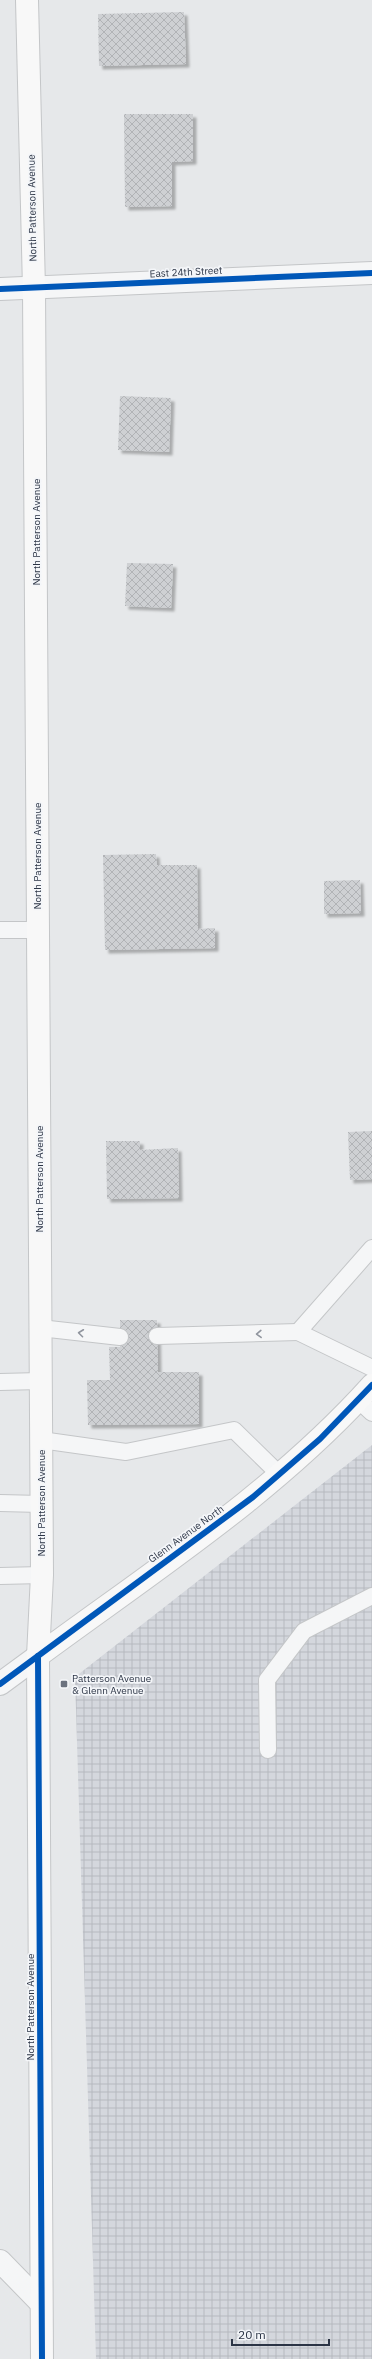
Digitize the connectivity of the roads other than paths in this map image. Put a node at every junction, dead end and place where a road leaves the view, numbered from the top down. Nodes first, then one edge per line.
1 (27, 0) edge
2 (372, 273) edge
3 (34, 289) junction
4 (0, 290) edge
5 (0, 930) edge
6 (38, 930) junction
7 (372, 1248) edge
8 (40, 1328) junction
9 (298, 1332) junction
10 (157, 1336) dead end
11 (120, 1337) dead end
12 (372, 1368) edge
13 (40, 1381) junction
14 (0, 1382) edge
15 (372, 1385) edge
16 (365, 1407) edge
17 (41, 1440) junction
18 (280, 1474) junction
19 (0, 1503) edge
20 (41, 1504) junction
21 (42, 1575) junction
22 (0, 1576) edge
23 (372, 1596) edge
24 (38, 1656) junction
25 (0, 1684) edge
26 (268, 1750) dead end
27 (0, 2261) edge
28 (41, 2302) junction
29 (42, 2359) edge

1 - 3 main road, North Patterson Avenue
2 - 3 street, East 24th Street
3 - 4 street, East 24th Street
3 - 6 main road, North Patterson Avenue
5 - 6 lane
6 - 8 main road, North Patterson Avenue
7 - 9 lane
11 -> 8 lane
8 - 13 main road, North Patterson Avenue
9 -> 10 lane
9 - 12 lane
13 - 14 lane
13 - 17 main road, North Patterson Avenue
15 - 16 main road, Glenn Avenue North
16 - 18 main road, Glenn Avenue North
17 - 18 lane
17 - 20 main road, North Patterson Avenue
18 - 24 main road, Glenn Avenue North
19 - 20 lane
20 - 21 main road, North Patterson Avenue
21 - 22 lane
21 - 24 main road, North Patterson Avenue
23 - 26 lane
24 - 25 street, Glenn Avenue North
24 - 28 main road, North Patterson Avenue
27 - 28 street
28 - 29 main road, North Patterson Avenue

